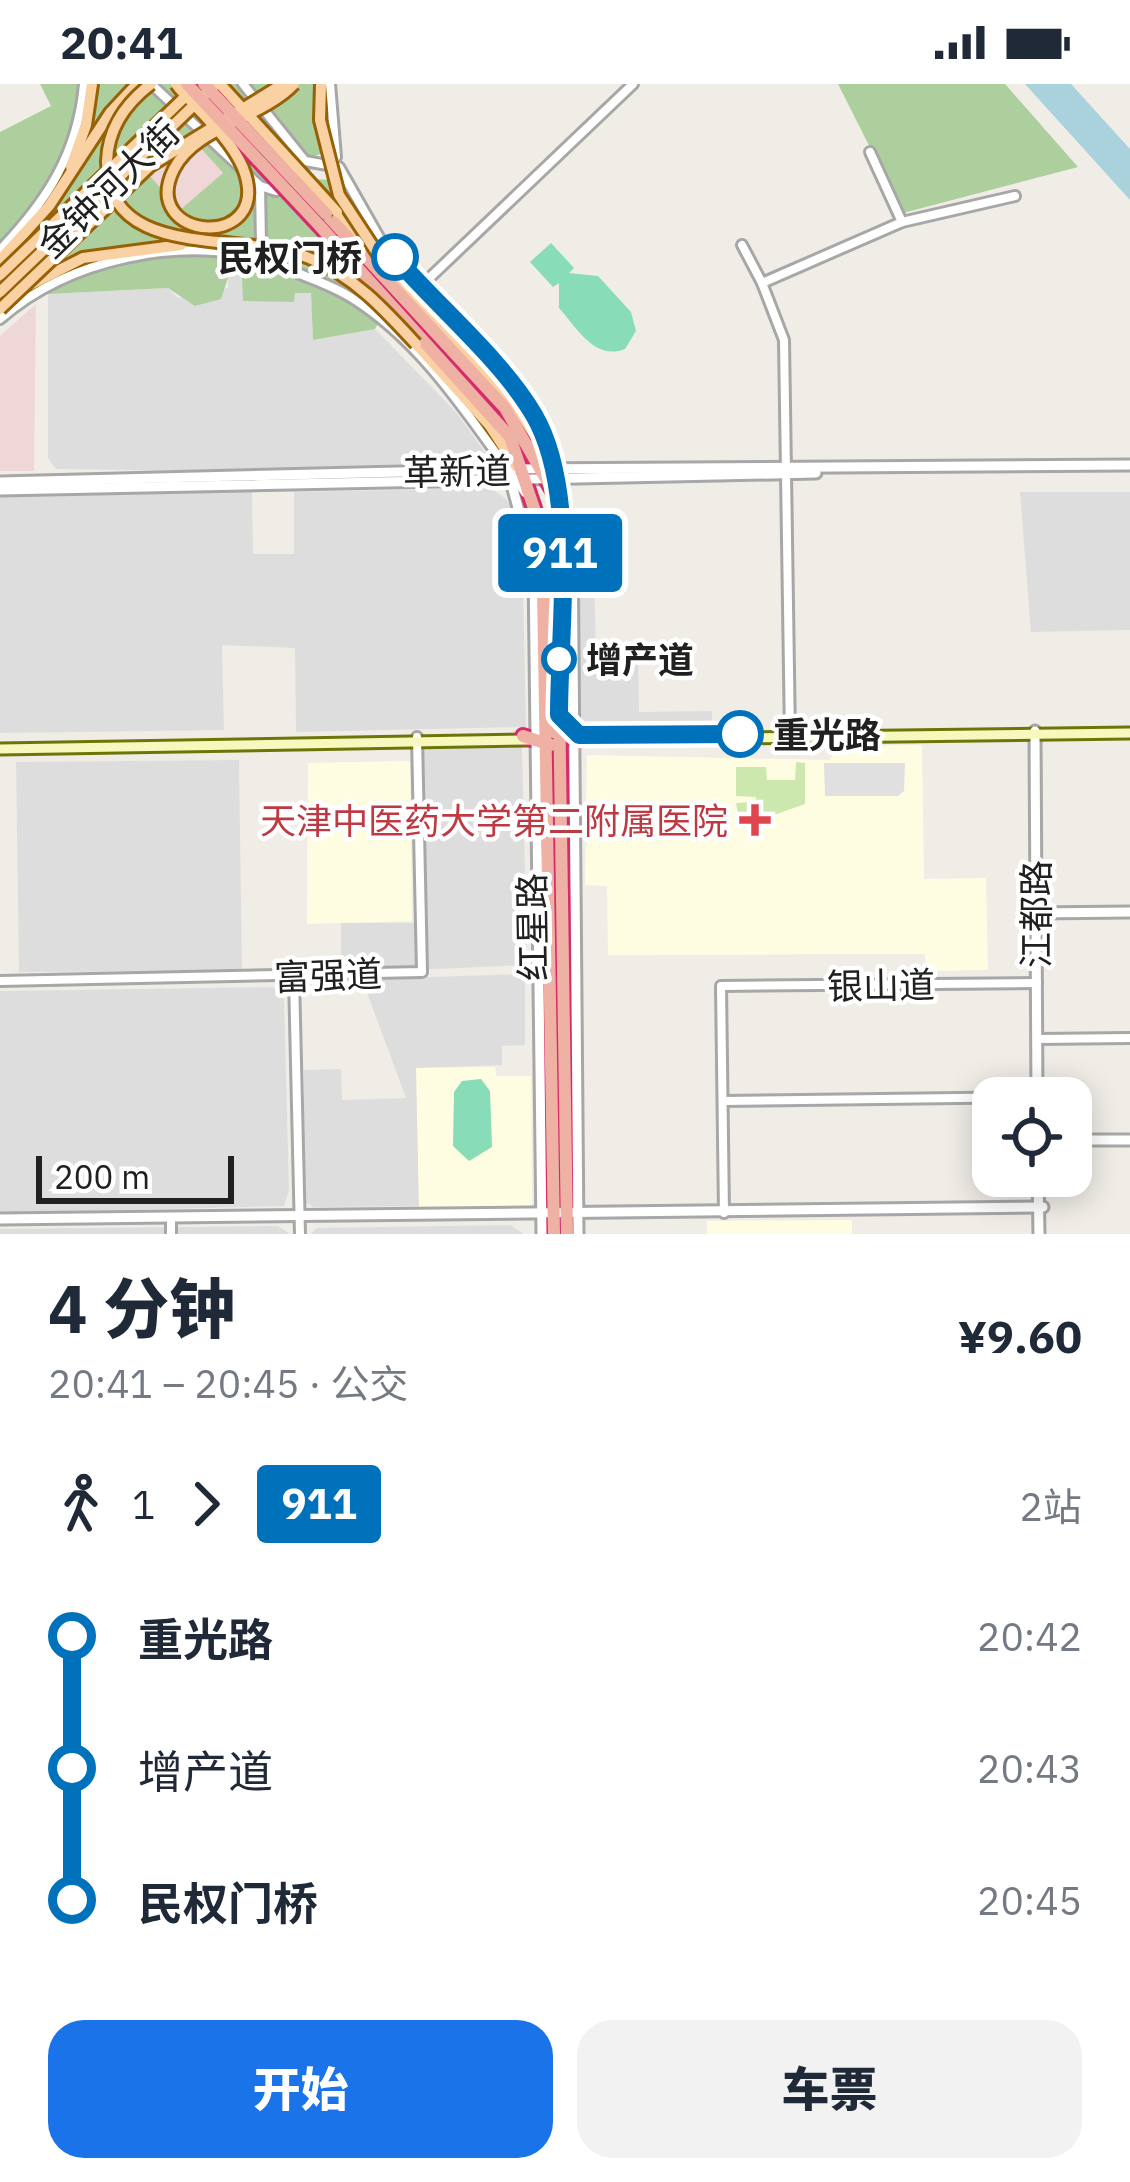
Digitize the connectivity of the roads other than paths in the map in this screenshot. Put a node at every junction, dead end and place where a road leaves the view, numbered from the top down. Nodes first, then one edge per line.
1 (88, 84) edge
2 (137, 84) edge
3 (151, 84) edge
4 (176, 84) edge
5 (187, 84) edge
6 (201, 84) edge
7 (218, 84) edge
8 (243, 84) edge
9 (283, 84) edge
10 (294, 84) edge
11 (321, 84) edge
12 (330, 84) edge
13 (633, 84) edge
14 (870, 152) dead end
15 (337, 162) junction
16 (303, 165) junction
17 (260, 186) junction
18 (276, 191) junction
19 (1015, 196) dead end
20 (49, 206) junction
21 (902, 222) junction
22 (742, 245) dead end
23 (262, 248) junction
24 (0, 250) edge
25 (249, 256) junction
26 (0, 260) edge
27 (273, 262) junction
28 (389, 271) junction
29 (0, 275) edge
30 (762, 283) junction
31 (420, 287) junction
32 (1, 302) edge
33 (384, 310) junction
34 (0, 319) edge
35 (479, 389) junction
36 (1130, 467) edge
37 (786, 470) junction
38 (550, 473) junction
39 (516, 474) junction
40 (0, 486) edge
41 (552, 715) junction
42 (1130, 731) edge
43 (790, 735) junction
44 (1040, 735) junction
45 (417, 739) junction
46 (555, 739) junction
47 (0, 747) edge
48 (1037, 913) junction
49 (1130, 913) edge
50 (294, 976) junction
51 (0, 981) edge
52 (1038, 983) junction
53 (1130, 1038) edge
54 (1039, 1039) junction
55 (1040, 1077) edge
56 (972, 1098) edge
57 (723, 1100) junction
58 (1092, 1140) edge
59 (1130, 1140) edge
60 (1039, 1197) edge
61 (1038, 1205) junction
62 (724, 1212) junction
63 (560, 1213) junction
64 (299, 1217) junction
65 (0, 1222) edge
66 (171, 1224) edge
67 (300, 1234) edge
68 (542, 1234) edge
69 (554, 1234) edge
70 (567, 1234) edge
71 (578, 1234) edge
72 (1041, 1234) edge

1 - 20 main road
1 - 24 street, 金钟河大街
2 - 20 main road
3 - 17 street
3 - 33 main road, bridge
4 - 10 main road, bridge
5 - 35 highway, bridge
6 - 29 main road, 金钟河大街, bridge
6 - 35 highway, bridge
7 - 28 main road, bridge
7 - 32 main road, 金钟河大街, bridge
8 - 16 street
9 - 32 main road, bridge
11 - 28 main road, bridge
12 - 15 street
13 - 31 street
14 - 21 street
15 - 16 street
15 - 31 street
16 - 18 street
17 - 18 street
17 - 23 street
18 - 23 street
19 - 21 street
20 - 26 main road
21 - 30 street
22 - 30 street
23 - 25 street
23 - 27 street
25 - 27 street, 金钟河大街
25 - 34 street, 金钟河大街
27 - 39 street, 金钟河大街
28 - 35 main road
30 - 37 street
31 - 38 street
32 - 33 main road, bridge
33 - 35 main road, bridge
35 - 38 highway
35 - 39 highway
36 - 37 street, 革新道
37 - 38 street, 革新道
37 - 43 street
38 - 39 street, 革新道
38 - 41 highway
38 - 46 street
39 - 40 street, 革新道
39 - 41 highway
39 - 46 street
41 - 46 highway
42 - 44 main road
43 - 44 main road
43 - 46 main road
44 - 48 street, 江都路
45 - 46 main road
45 - 47 main road
45 - 50 street, 富强道
46 - 63 highway, 红星路
46 - 63 street
48 - 49 street
48 - 52 street, 江都路
50 - 51 street, 富强道
50 - 64 street
52 - 54 street, 江都路
52 - 57 street, 银山道
53 - 54 street
54 - 55 street, 江都路
56 - 57 street
57 - 62 street
58 - 59 street
60 - 61 street
61 - 62 street
61 - 72 street
62 - 63 street
63 - 64 street
63 - 68 street
63 - 69 highway, 红星路
63 - 70 highway, 红星路
63 - 71 street
64 - 66 street
64 - 67 street
65 - 66 street

